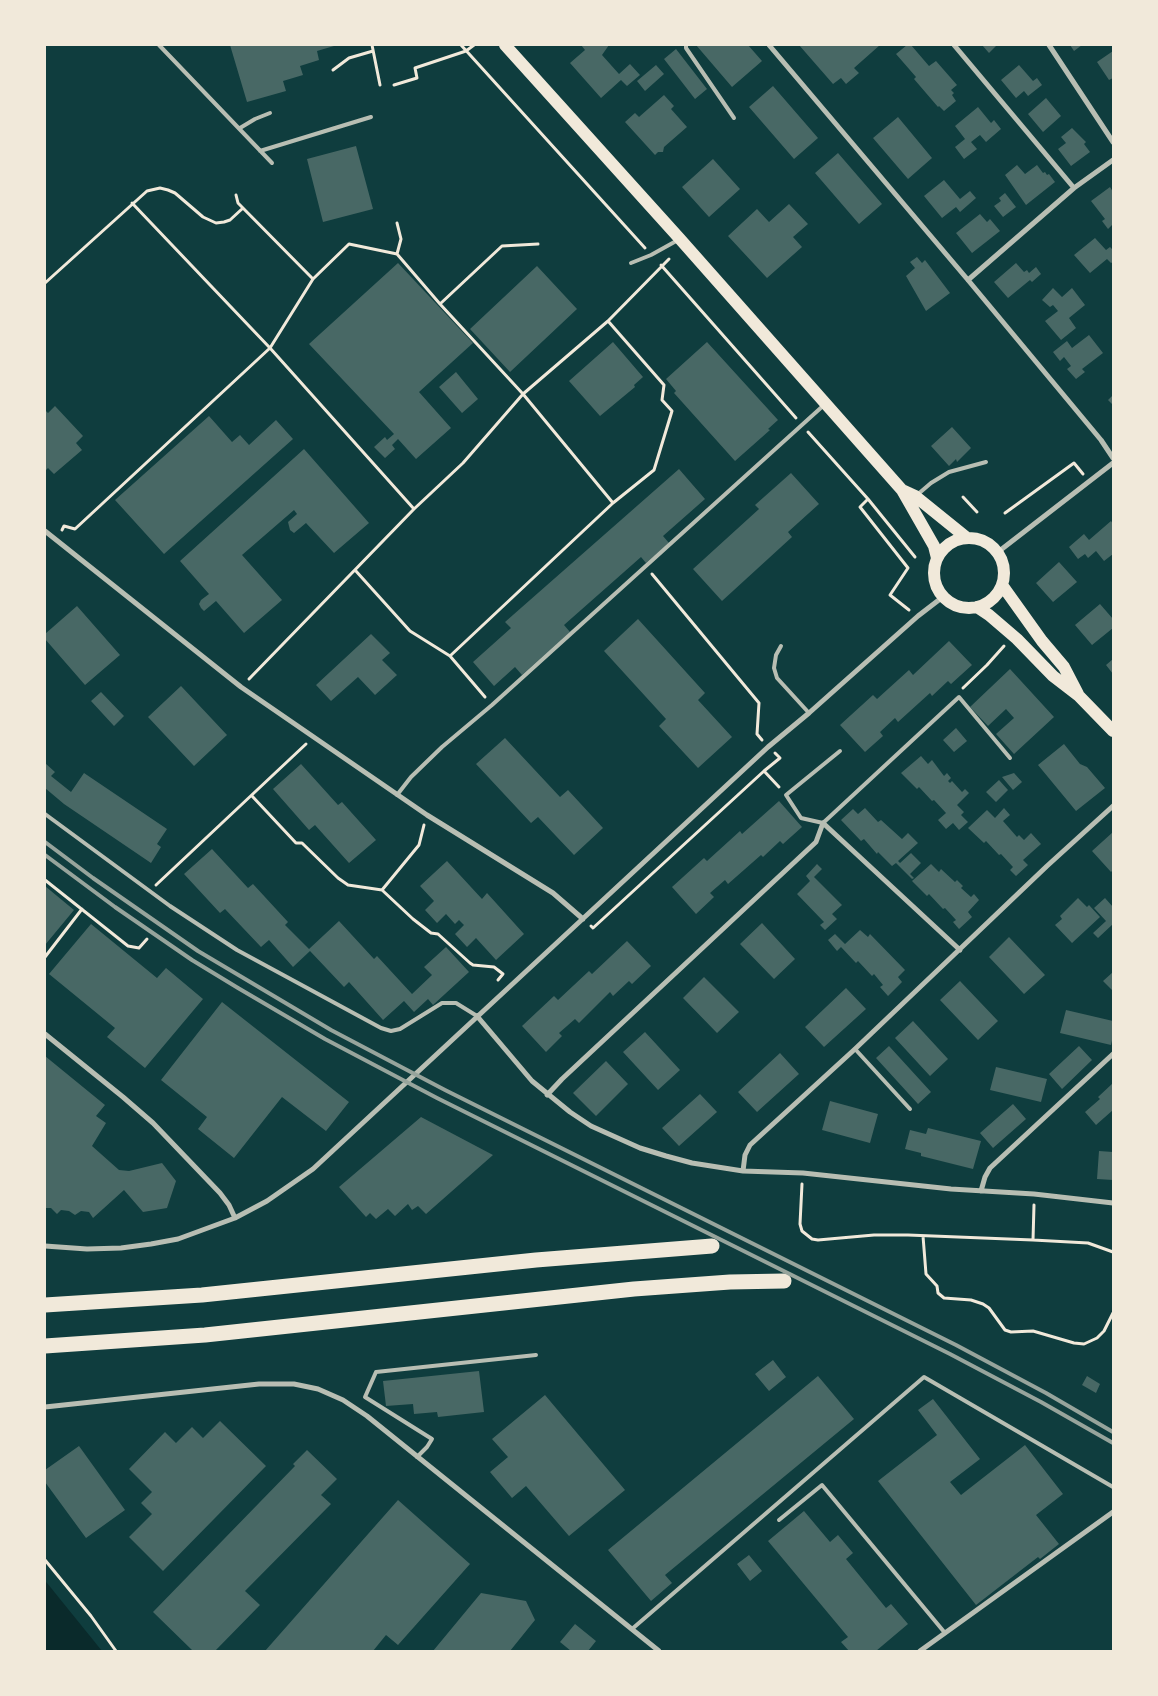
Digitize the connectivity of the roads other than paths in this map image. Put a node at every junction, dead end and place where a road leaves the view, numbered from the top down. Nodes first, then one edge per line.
1 (159, 45) edge
2 (505, 45) edge
3 (686, 45) edge
4 (769, 45) edge
5 (954, 45) edge
6 (1048, 45) edge
7 (270, 112) dead end
8 (371, 117) dead end
9 (734, 118) dead end
10 (240, 128) junction
11 (1113, 142) edge
12 (260, 151) junction
13 (1113, 160) edge
14 (272, 163) dead end
15 (1074, 188) junction
16 (683, 242) junction
17 (631, 263) dead end
18 (968, 280) junction
19 (825, 403) junction
20 (1113, 458) edge
21 (986, 462) dead end
22 (1113, 463) edge
23 (902, 490) junction
24 (915, 496) junction
25 (45, 531) edge
26 (967, 538) junction
27 (998, 552) junction
28 (937, 558) junction
29 (1002, 585) junction
30 (944, 596) junction
31 (977, 607) junction
32 (781, 646) dead end
33 (1079, 696) junction
34 (809, 713) junction
35 (1113, 731) edge
36 (840, 751) dead end
37 (1010, 758) dead end
38 (397, 795) junction
39 (1113, 806) edge
40 (45, 814) edge
41 (823, 824) junction
42 (583, 919) junction
43 (960, 950) junction
44 (477, 1016) junction
45 (45, 1034) edge
46 (855, 1049) junction
47 (1113, 1054) edge
48 (547, 1094) junction
49 (910, 1109) dead end
50 (744, 1171) junction
51 (981, 1191) junction
52 (1113, 1202) edge
53 (235, 1218) junction
54 (45, 1246) edge
55 (712, 1246) dead end
56 (784, 1281) dead end
57 (45, 1305) edge
58 (45, 1346) edge
59 (536, 1355) dead end
60 (45, 1407) edge
61 (417, 1457) junction
62 (1113, 1487) edge
63 (1113, 1512) edge
64 (779, 1520) dead end
65 (632, 1629) junction
66 (945, 1633) junction
67 (659, 1651) edge
68 (920, 1651) edge

1 - 10 lane
2 - 16 main road
3 - 9 lane
4 - 18 street
5 - 15 street
6 - 11 street
7 - 10 lane
8 - 12 lane
10 - 12 lane
12 - 14 lane
13 - 15 street
15 - 18 street
16 - 17 lane
16 - 19 main road
18 - 20 street
19 - 23 main road
19 - 38 lane
21 - 24 lane
22 - 27 street
23 - 24 main road
23 - 28 main road
24 - 26 main road
25 - 38 street
26 - 27 main road
26 - 28 main road
27 - 29 main road
28 - 30 main road
29 - 31 main road
29 - 33 main road
30 - 31 main road
30 - 34 street
31 - 33 main road
32 - 34 lane
33 - 35 main road
34 - 42 street
36 - 41 lane
37 - 41 lane
38 - 42 street
39 - 43 street
40 - 44 lane
41 - 43 street
41 - 48 street
42 - 44 street
43 - 46 street
44 - 48 street
44 - 53 street
45 - 53 street
46 - 49 lane
46 - 50 street
47 - 51 street
48 - 50 street
50 - 51 street
51 - 52 street
53 - 54 street
55 - 57 highway
56 - 58 highway
59 - 61 lane
60 - 61 street
61 - 65 street
62 - 65 lane
63 - 66 street
64 - 66 lane
65 - 67 street
66 - 68 street

